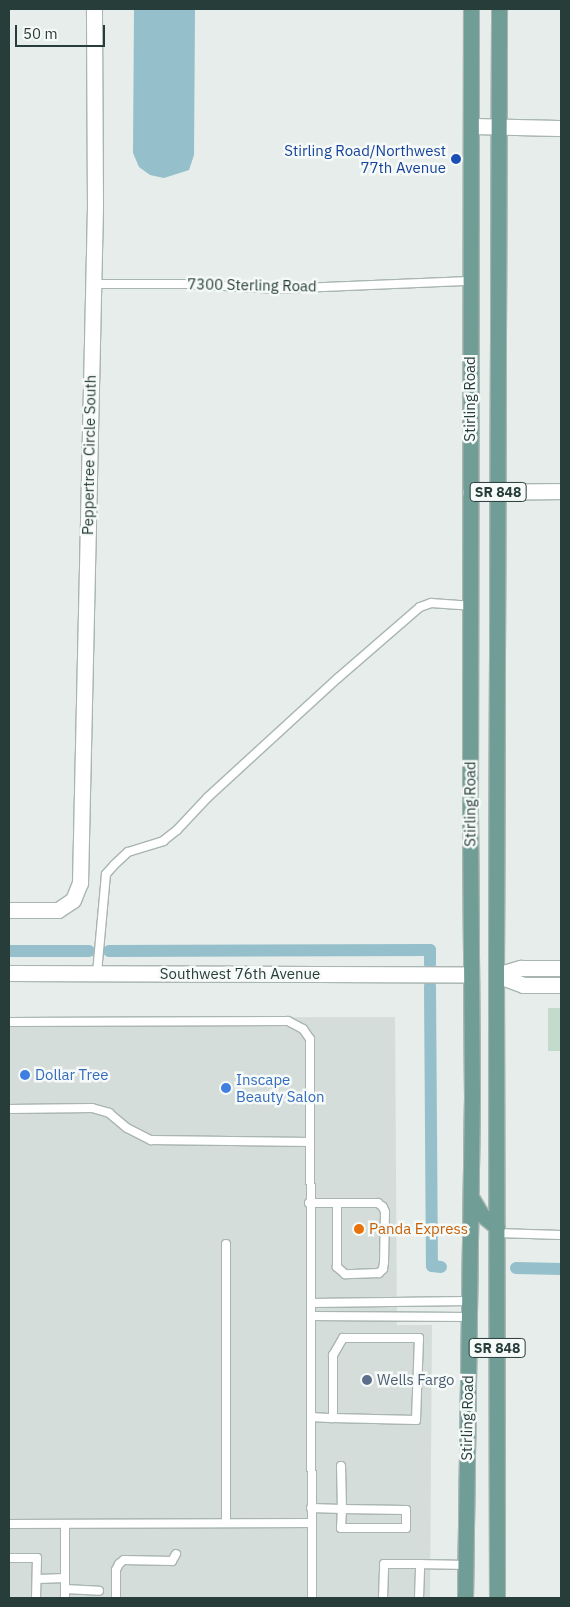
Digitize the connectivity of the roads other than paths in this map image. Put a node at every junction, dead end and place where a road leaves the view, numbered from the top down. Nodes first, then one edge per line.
1 (94, 9) edge
2 (471, 9) edge
3 (499, 9) edge
4 (471, 126) junction
5 (498, 126) junction
6 (561, 128) edge
7 (470, 281) junction
8 (93, 284) junction
9 (470, 492) junction
10 (498, 492) junction
11 (561, 492) edge
12 (470, 606) junction
13 (9, 910) edge
14 (471, 941) junction
15 (561, 968) edge
16 (9, 973) edge
17 (97, 974) junction
18 (471, 975) junction
19 (496, 975) junction
20 (561, 986) edge
21 (9, 1022) edge
22 (9, 1109) edge
23 (310, 1142) junction
24 (471, 1197) junction
25 (309, 1203) junction
26 (337, 1203) junction
27 (497, 1230) junction
28 (561, 1235) edge
29 (226, 1244) dead end
30 (469, 1302) junction
31 (311, 1303) junction
32 (311, 1316) junction
33 (469, 1317) junction
34 (312, 1417) junction
35 (333, 1418) junction
36 (341, 1466) dead end
37 (312, 1508) junction
38 (342, 1509) junction
39 (226, 1522) junction
40 (312, 1523) junction
41 (9, 1524) edge
42 (65, 1524) junction
43 (176, 1554) dead end
44 (9, 1558) edge
45 (420, 1564) junction
46 (465, 1565) junction
47 (65, 1578) junction
48 (38, 1579) junction
49 (383, 1583) junction
50 (393, 1583) dead end
51 (65, 1590) junction
52 (99, 1591) dead end
53 (36, 1598) edge
54 (65, 1598) edge
55 (116, 1598) edge
56 (312, 1598) edge
57 (383, 1598) edge
58 (419, 1598) edge
59 (465, 1598) edge
60 (497, 1598) edge

1 - 8 street, Peppertree Circle South
2 - 4 main road, Stirling Road / SR 848
3 - 5 main road, Stirling Road / SR 848
4 - 5 street
4 - 7 main road, Stirling Road / SR 848
5 - 6 street
5 - 10 main road, Stirling Road / SR 848
7 - 8 lane, 7300 Sterling Road
7 - 9 main road, Stirling Road / SR 848
8 - 13 street, Peppertree Circle South
9 - 10 street
9 - 12 main road, Stirling Road / SR 848
10 - 11 street
10 - 19 main road, Stirling Road / SR 848
12 - 14 main road, Stirling Road / SR 848
12 - 17 lane
14 - 18 main road, Stirling Road / SR 848
14 - 19 main road
15 - 19 street
16 - 17 street, Southwest 76th Avenue
17 - 18 street, Southwest 76th Avenue
18 - 24 main road, Stirling Road / SR 848
19 - 20 street
19 - 27 main road, Stirling Road / SR 848
21 - 23 lane
22 - 23 lane
23 - 25 lane
24 - 27 main road
24 - 30 main road, Stirling Road / SR 848
25 - 26 lane
25 - 31 lane
26 - 26 lane
27 - 28 lane
27 - 60 main road, Stirling Road / SR 848
29 - 39 lane
30 - 31 lane
30 - 33 main road, Stirling Road / SR 848
31 - 32 lane
32 - 33 lane
32 - 34 lane
33 - 46 main road, Stirling Road / SR 848
34 - 35 lane
34 - 37 lane
35 - 35 lane
36 - 38 lane
37 - 38 lane
37 - 40 lane
38 - 38 lane
39 - 40 lane
39 - 42 lane
40 - 56 lane
41 - 42 lane
42 - 47 lane
43 - 55 lane
44 - 48 lane
45 - 46 lane
45 - 49 lane
45 - 58 lane
46 - 59 main road, Stirling Road / SR 848
47 - 48 lane
47 - 51 lane
48 - 53 lane
49 - 50 lane
49 - 57 lane
51 - 52 lane
51 - 54 lane

